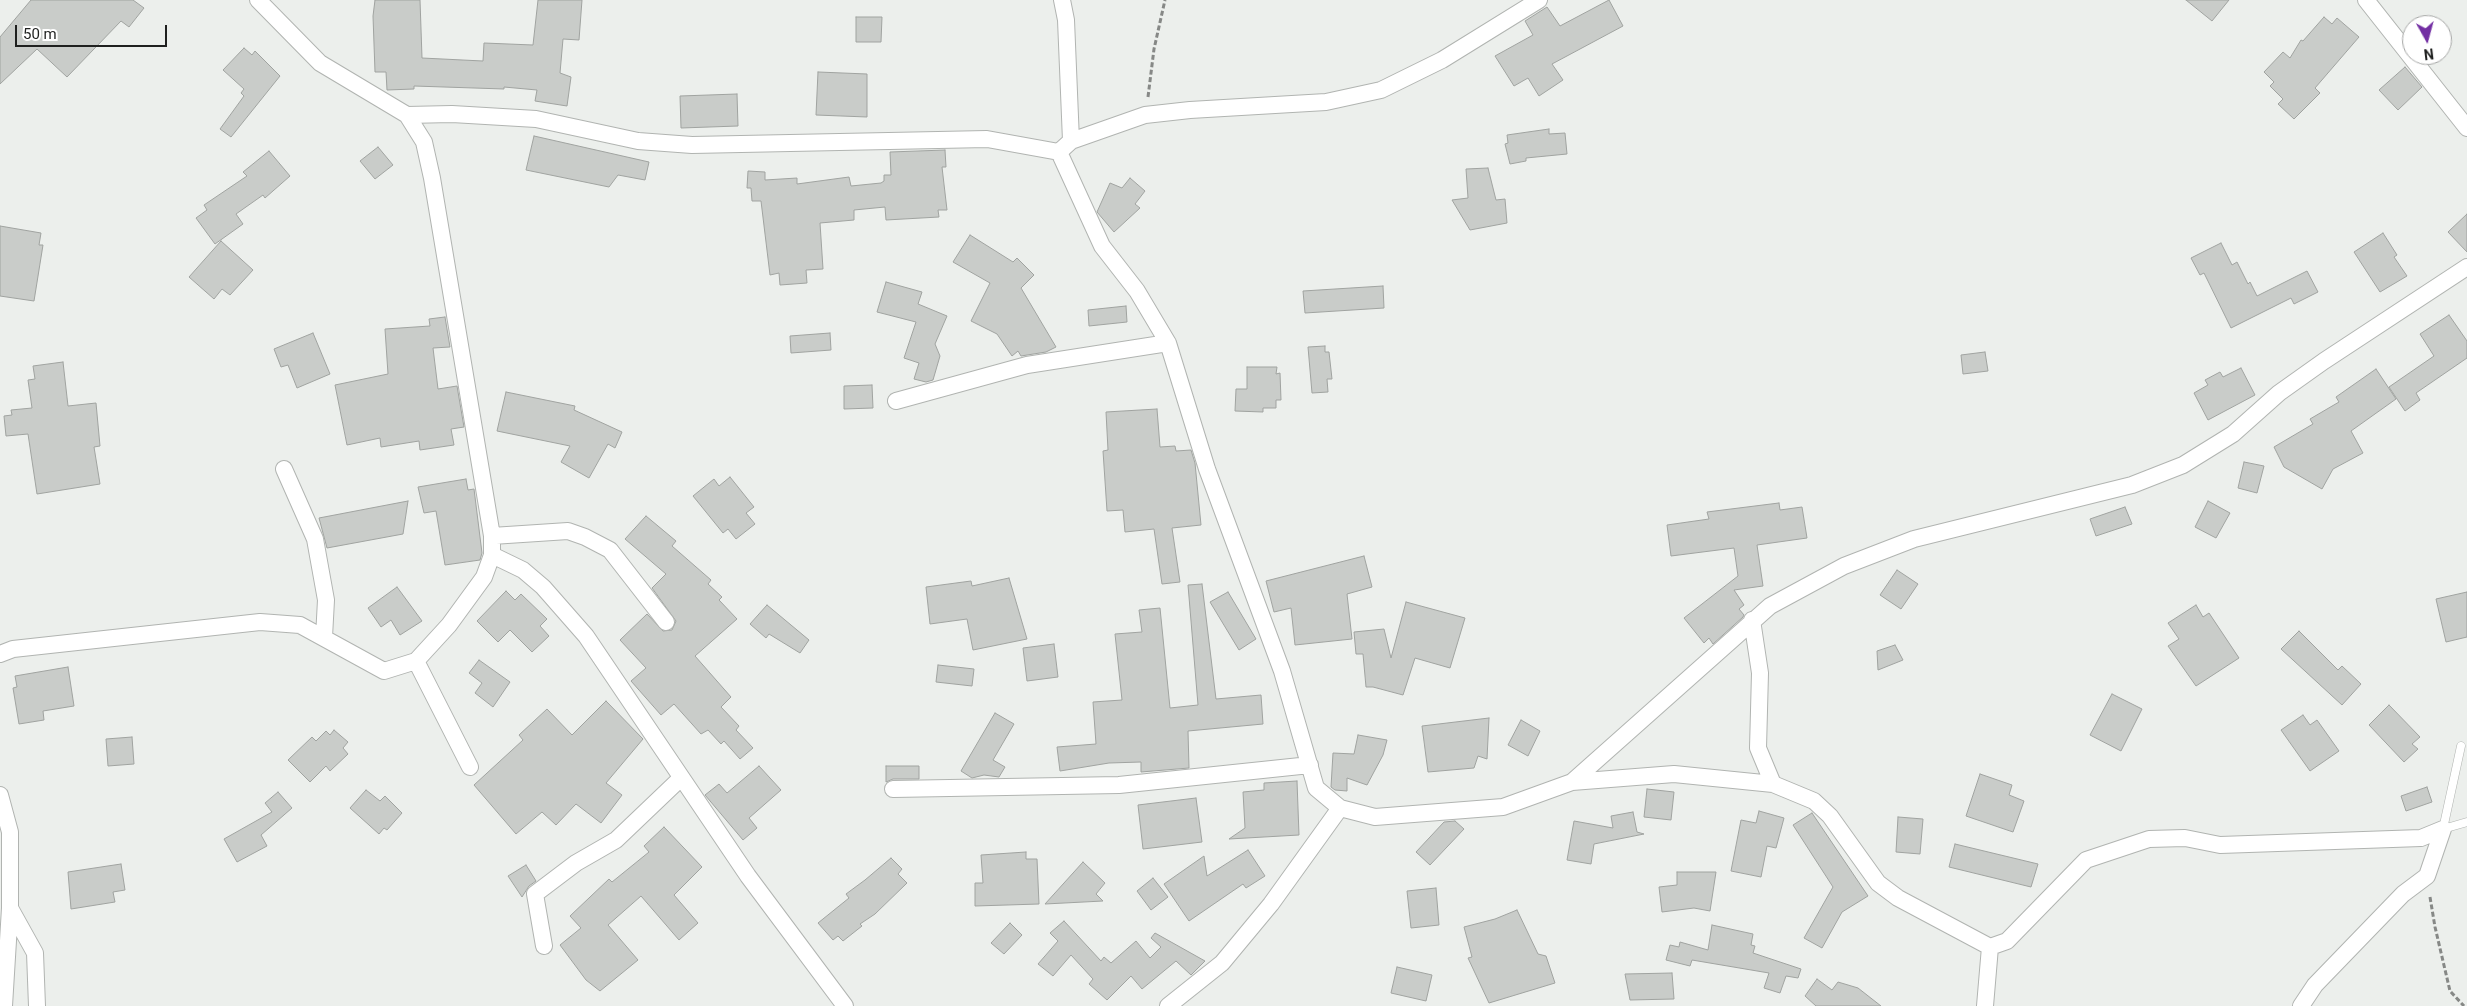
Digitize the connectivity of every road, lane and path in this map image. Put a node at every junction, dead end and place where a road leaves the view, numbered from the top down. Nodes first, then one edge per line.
1 (258, 0) edge
2 (1062, 0) edge
3 (1165, 0) edge
4 (1539, 0) edge
5 (2366, 0) edge
6 (407, 115) junction
7 (1145, 115) junction
8 (2467, 128) edge
9 (1065, 146) junction
10 (2467, 267) edge
11 (1168, 343) junction
12 (896, 401) dead end
13 (284, 469) dead end
14 (492, 536) junction
15 (492, 556) junction
16 (1752, 620) junction
17 (666, 622) dead end
18 (324, 636) junction
19 (0, 654) edge
20 (416, 661) junction
21 (2460, 746) dead end
22 (1310, 765) junction
23 (470, 767) dead end
24 (681, 778) junction
25 (1572, 782) junction
26 (1773, 784) junction
27 (893, 789) dead end
28 (0, 795) edge
29 (1340, 808) junction
30 (2467, 822) edge
31 (2443, 829) junction
32 (2427, 876) junction
33 (10, 908) junction
34 (544, 946) dead end
35 (1990, 947) junction
36 (4, 1006) edge
37 (37, 1006) edge
38 (845, 1006) edge
39 (1168, 1006) edge
40 (1985, 1006) edge
41 (2301, 1006) edge
42 (2464, 1006) edge

1 - 6 street
2 - 9 street
3 - 7 path
4 - 7 street
5 - 8 street
6 - 9 street
6 - 14 street
7 - 9 street
9 - 11 street
10 - 16 street
11 - 12 street
11 - 22 street
13 - 18 street
14 - 15 street
14 - 17 street
15 - 20 street
15 - 24 street
16 - 25 street
16 - 26 street
18 - 19 street
18 - 20 street
20 - 23 street
21 - 31 lane
22 - 27 street
22 - 29 street
24 - 34 street
24 - 38 street
25 - 26 street
25 - 29 street
26 - 35 street
28 - 33 street
29 - 39 street
30 - 31 lane
31 - 32 street
31 - 35 street
32 - 41 street
32 - 42 path
33 - 36 street
33 - 37 street
35 - 40 street

